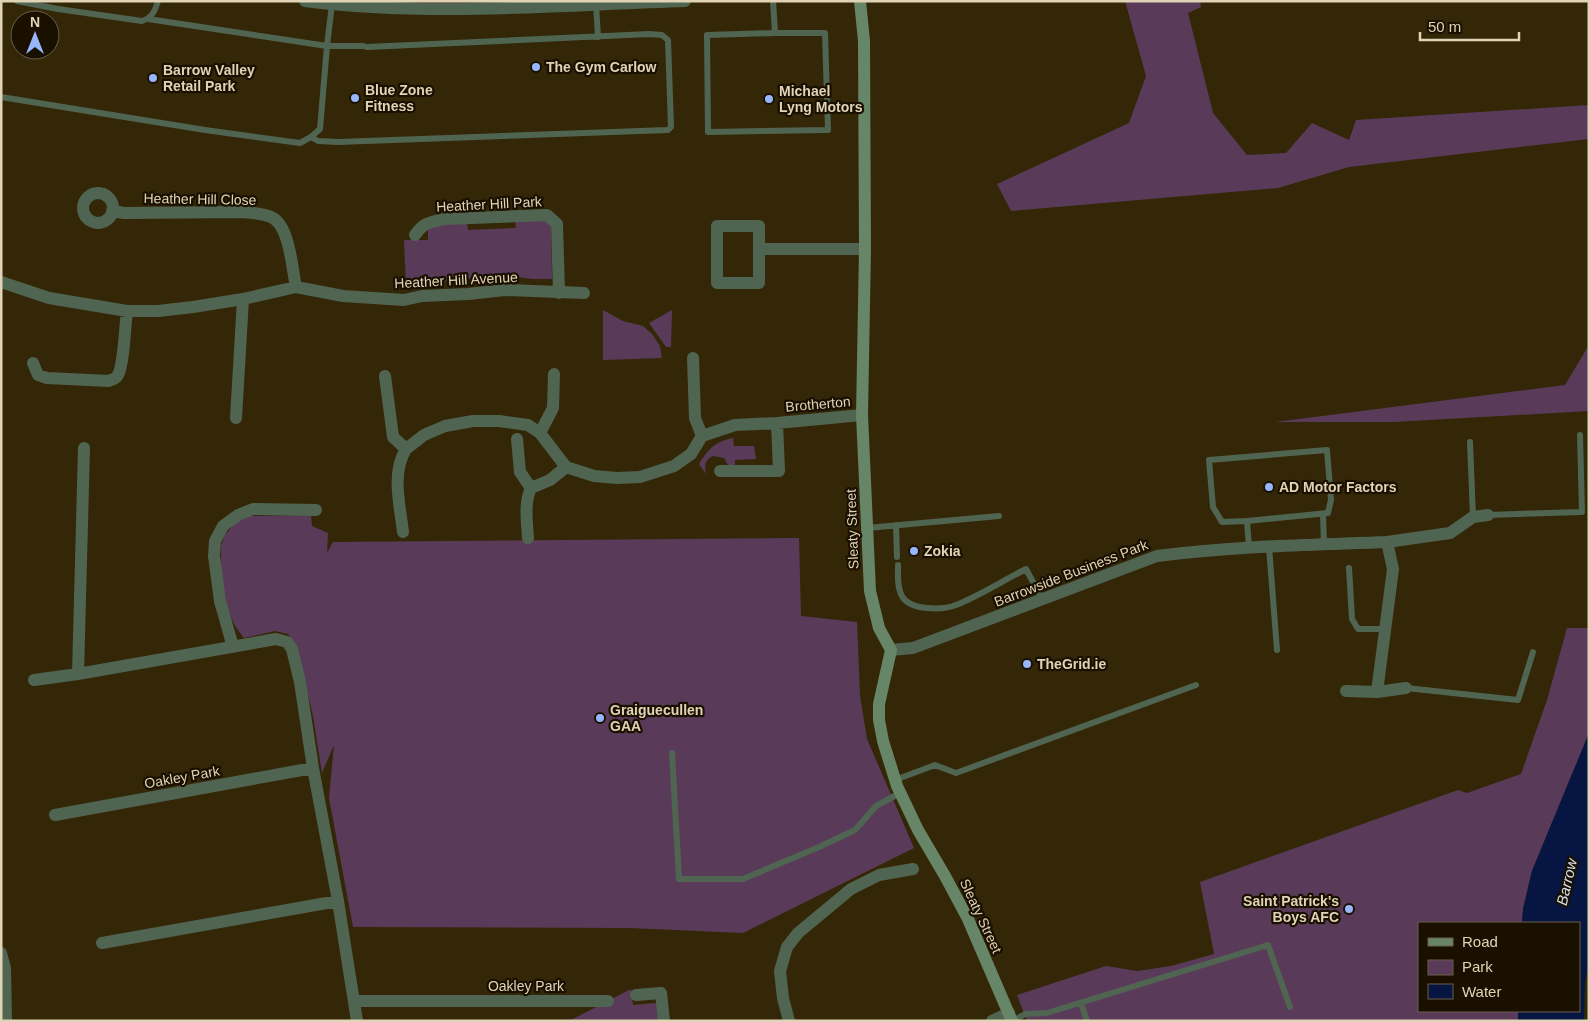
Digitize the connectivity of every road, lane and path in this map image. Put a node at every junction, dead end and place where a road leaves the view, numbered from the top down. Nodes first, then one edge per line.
1 (17, 1) edge
2 (158, 1) edge
3 (305, 1) edge
4 (685, 1) edge
5 (772, 1) edge
6 (860, 1) edge
7 (619, 2) edge
8 (332, 4) junction
9 (540, 4) edge
10 (596, 4) junction
11 (148, 19) junction
12 (775, 33) junction
13 (598, 37) junction
14 (328, 46) junction
15 (1, 97) edge
16 (311, 138) junction
17 (112, 210) dead end
18 (415, 235) dead end
19 (759, 249) junction
20 (865, 249) junction
21 (1, 282) edge
22 (296, 287) junction
23 (559, 293) junction
24 (584, 293) dead end
25 (243, 299) junction
26 (127, 311) junction
27 (693, 358) dead end
28 (33, 363) dead end
29 (554, 374) dead end
30 (385, 376) dead end
31 (862, 415) junction
32 (236, 418) dead end
33 (777, 423) junction
34 (540, 433) junction
35 (1580, 435) dead end
36 (702, 436) junction
37 (517, 439) dead end
38 (1470, 442) dead end
39 (84, 448) dead end
40 (406, 449) junction
41 (566, 467) junction
42 (720, 471) dead end
43 (531, 488) junction
44 (316, 510) dead end
45 (1323, 514) junction
46 (1488, 515) joint
47 (999, 516) dead end
48 (1473, 517) junction
49 (1247, 521) junction
50 (896, 525) junction
51 (867, 528) junction
52 (403, 532) dead end
53 (528, 538) dead end
54 (1387, 542) junction
55 (1324, 544) junction
56 (1268, 547) junction
57 (1249, 548) junction
58 (897, 557) dead end
59 (898, 565) dead end
60 (1349, 568) dead end
61 (1042, 599) junction
62 (1386, 629) junction
63 (232, 647) junction
64 (891, 650) junction
65 (1277, 650) dead end
66 (1533, 652) dead end
67 (78, 674) junction
68 (34, 680) dead end
69 (1196, 686) dead end
70 (1406, 688) joint
71 (1346, 691) dead end
72 (1378, 692) junction
73 (672, 753) dead end
74 (313, 768) junction
75 (895, 780) junction
76 (900, 793) junction
77 (55, 815) dead end
78 (913, 869) dead end
79 (338, 901) junction
80 (102, 943) dead end
81 (1, 952) edge
82 (636, 995) dead end
83 (354, 1000) junction
84 (608, 1000) dead end
85 (1081, 1003) junction
86 (1290, 1007) dead end
87 (1011, 1018) edge
88 (6, 1021) edge
89 (358, 1021) edge
90 (664, 1021) edge
91 (789, 1021) edge
92 (992, 1021) edge
93 (1088, 1021) edge

1 - 11 lane
2 - 11 lane
3 - 8 street
4 - 7 street
5 - 12 lane
6 - 20 street, Sleaty Street
7 - 10 street
8 - 9 street
8 - 14 lane
9 - 10 street
10 - 13 lane
11 - 14 lane
12 - 12 lane
13 - 14 lane
13 - 16 lane
14 - 16 lane
15 - 16 lane
17 - 22 street, Heather Hill Close
18 - 23 street, Heather Hill Park
19 - 19 street
19 - 20 street
20 - 31 street, Sleaty Street
21 - 26 street, Heather Hill Avenue
22 - 23 street, Heather Hill Avenue
22 - 25 street, Heather Hill Avenue
23 - 24 street, Heather Hill Avenue
25 - 26 street, Heather Hill Avenue
25 - 32 street
26 - 28 street
27 - 36 street
29 - 34 street
30 - 40 street
31 - 33 street, Brotherton
31 - 51 street, Sleaty Street
33 - 36 street, Brotherton
33 - 42 street, Brotherton
34 - 40 street
34 - 41 street
35 - 46 lane
36 - 41 street
37 - 43 street
38 - 48 lane
39 - 67 street
40 - 52 street
41 - 43 street
43 - 53 street
44 - 63 street
45 - 49 lane
45 - 49 lane
45 - 55 lane
46 - 48 street, Barrowside Business Park
47 - 50 lane
48 - 54 street, Barrowside Business Park
49 - 57 lane
50 - 51 lane
50 - 58 lane
51 - 64 street, Sleaty Street
54 - 55 street, Barrowside Business Park
54 - 62 street
55 - 56 street, Barrowside Business Park
56 - 57 street, Barrowside Business Park
56 - 65 lane
57 - 61 street, Barrowside Business Park
59 - 61 lane
60 - 62 lane
61 - 64 street, Barrowside Business Park
62 - 72 street
63 - 67 street
63 - 74 street
64 - 75 street, Sleaty Street
66 - 70 lane
67 - 68 street
69 - 75 lane
70 - 72 street
71 - 72 street
73 - 76 lane
74 - 77 street, Oakley Park
74 - 79 street
75 - 76 street, Sleaty Street
76 - 87 street, Sleaty Street
78 - 91 street
79 - 80 street
79 - 83 street
81 - 88 street
82 - 90 street
83 - 84 street, Oakley Park
83 - 89 street
85 - 86 lane
85 - 87 lane
85 - 93 lane
87 - 92 street

